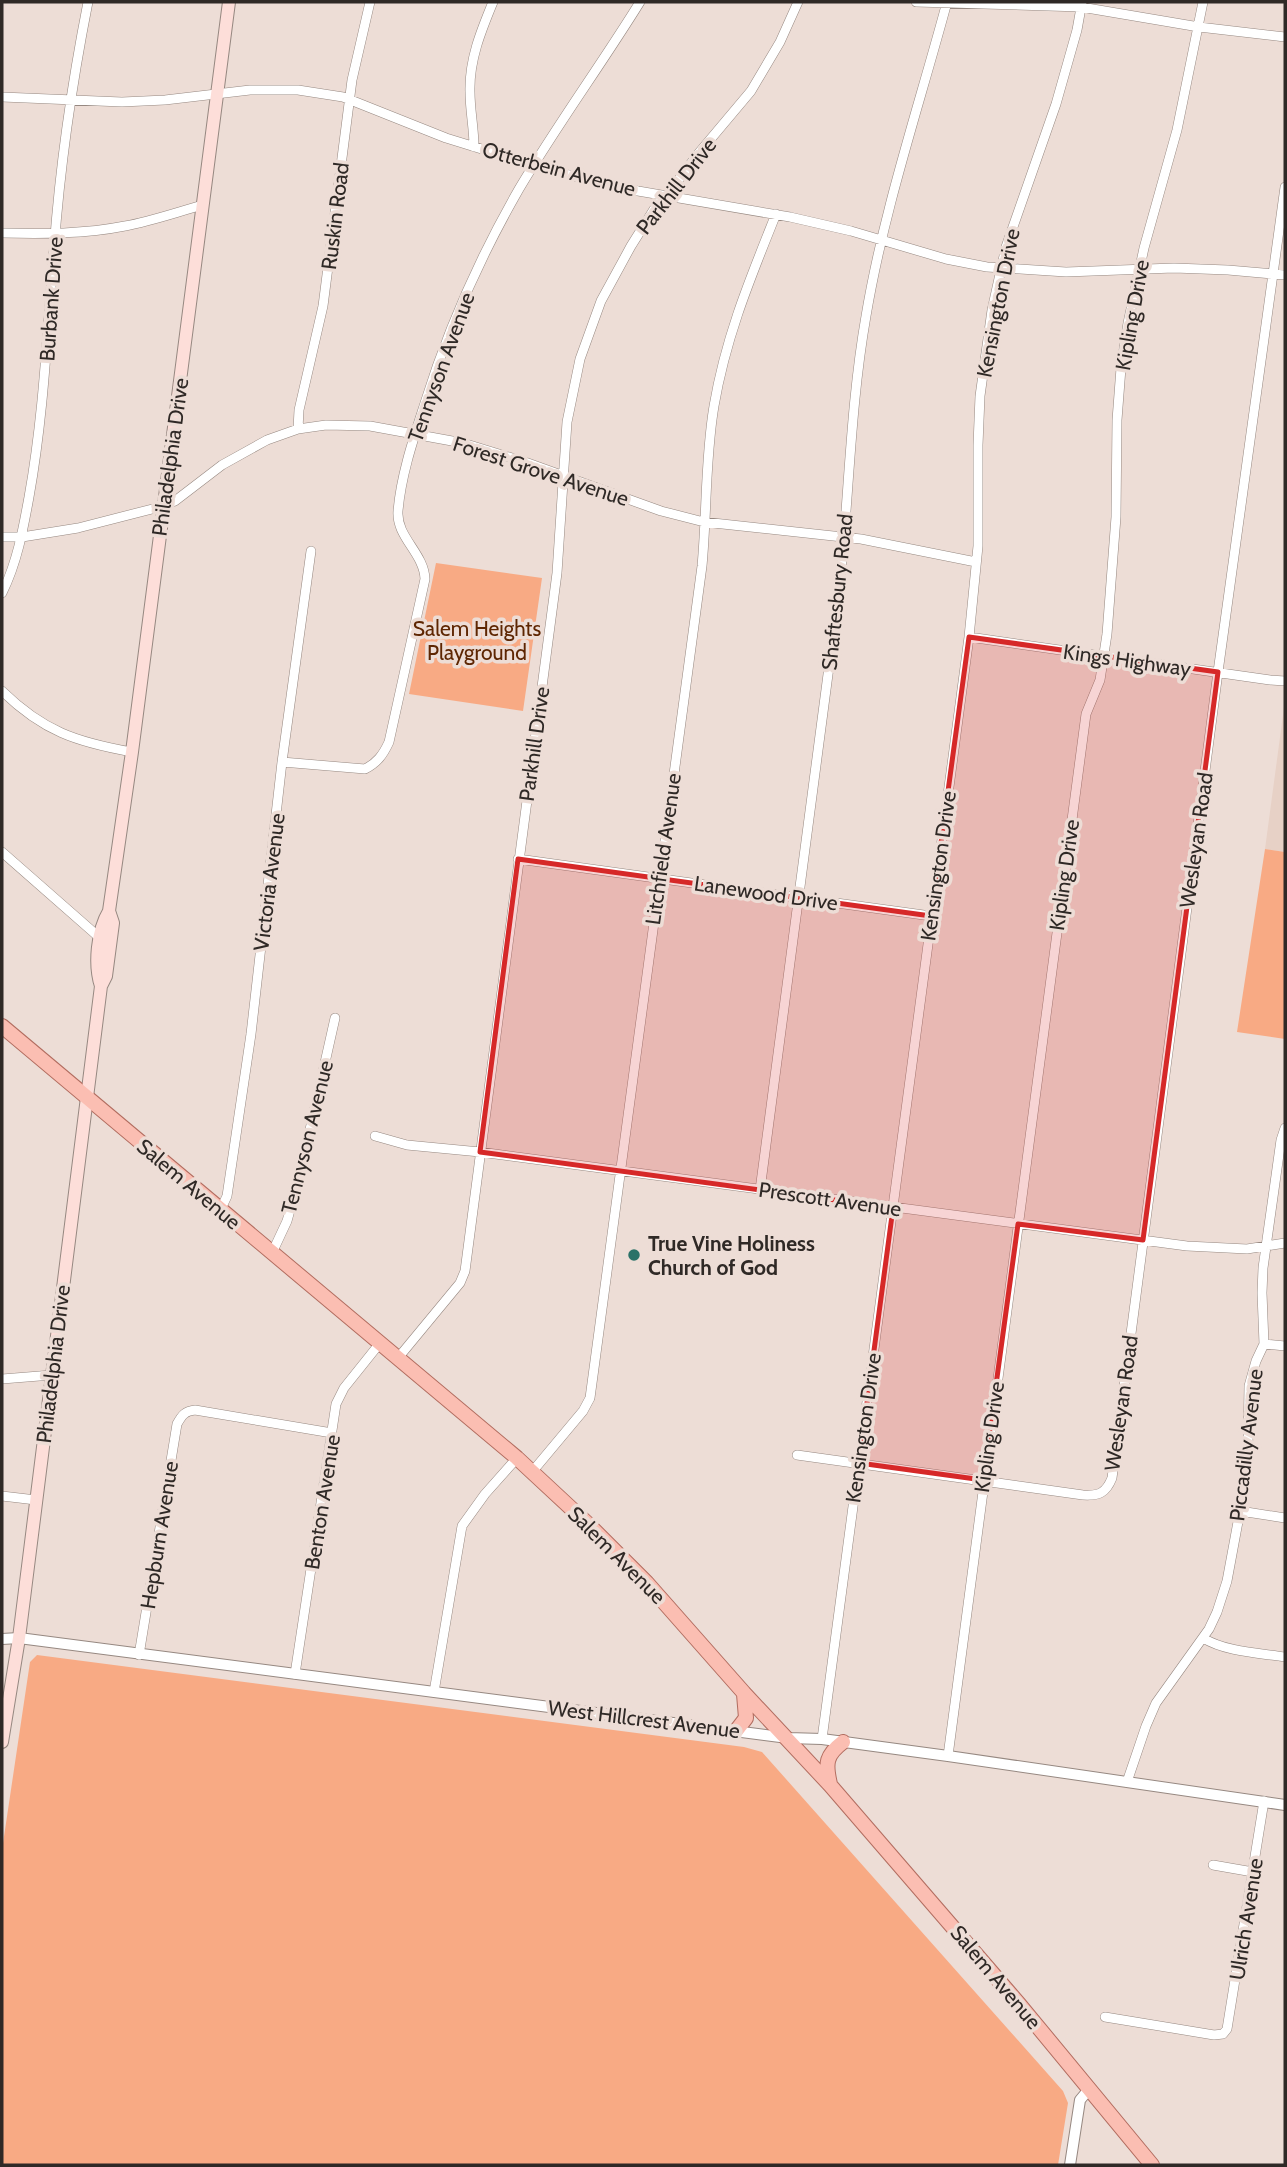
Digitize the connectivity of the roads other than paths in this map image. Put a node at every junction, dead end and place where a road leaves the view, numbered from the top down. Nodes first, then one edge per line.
1 (88, 2) edge
2 (229, 2) edge
3 (370, 2) edge
4 (493, 2) edge
5 (640, 2) edge
6 (798, 2) edge
7 (916, 2) edge
8 (947, 2) edge
9 (1203, 2) edge
10 (1082, 4) edge
11 (1199, 27) junction
12 (1285, 37) edge
13 (217, 94) junction
14 (2, 97) edge
15 (349, 99) junction
16 (71, 101) junction
17 (474, 147) junction
18 (534, 166) junction
19 (1285, 187) edge
20 (667, 195) junction
21 (203, 205) junction
22 (776, 214) junction
23 (2, 233) edge
24 (55, 233) junction
25 (880, 240) junction
26 (1001, 269) junction
27 (1139, 269) junction
28 (1273, 274) junction
29 (1285, 275) edge
30 (298, 429) junction
31 (415, 433) junction
32 (564, 476) junction
33 (163, 506) junction
34 (704, 522) junction
35 (2, 537) edge
36 (22, 537) junction
37 (845, 537) junction
38 (311, 551) dead end
39 (976, 562) junction
40 (2, 593) edge
41 (969, 637) junction
42 (1104, 657) junction
43 (1218, 672) junction
44 (1285, 681) edge
45 (2, 691) edge
46 (132, 752) junction
47 (282, 762) junction
48 (2, 852) edge
49 (518, 859) junction
50 (659, 878) junction
51 (799, 897) junction
52 (109, 911) junction
53 (931, 916) junction
54 (100, 938) junction
55 (100, 986) junction
56 (335, 1018) dead end
57 (2, 1026) edge
58 (86, 1097) junction
59 (1285, 1128) edge
60 (375, 1136) dead end
61 (480, 1152) junction
62 (621, 1171) junction
63 (760, 1190) junction
64 (893, 1208) junction
65 (220, 1211) junction
66 (1018, 1224) junction
67 (1143, 1240) junction
68 (1285, 1243) edge
69 (1266, 1245) junction
70 (272, 1253) junction
71 (380, 1343) junction
72 (1264, 1344) junction
73 (1285, 1346) edge
74 (398, 1358) junction
75 (52, 1375) junction
76 (2, 1379) edge
77 (332, 1433) junction
78 (797, 1455) dead end
79 (517, 1458) junction
80 (859, 1463) junction
81 (532, 1472) junction
82 (983, 1480) junction
83 (2, 1496) edge
84 (36, 1500) junction
85 (1240, 1511) junction
86 (1285, 1518) edge
87 (19, 1638) junction
88 (1203, 1638) junction
89 (2, 1639) edge
90 (139, 1655) junction
91 (1285, 1657) edge
92 (295, 1674) junction
93 (434, 1692) junction
94 (744, 1692) junction
95 (736, 1731) junction
96 (788, 1738) junction
97 (822, 1740) junction
98 (2, 1742) edge
99 (843, 1742) junction
100 (948, 1756) junction
101 (1127, 1782) junction
102 (830, 1785) junction
103 (1264, 1801) junction
104 (1285, 1805) edge
105 (1213, 1865) dead end
106 (1253, 1872) junction
107 (1105, 2017) dead end
108 (1090, 2088) junction
109 (1070, 2165) edge
110 (1152, 2165) edge

1 - 16 street, Burbank Drive
2 - 13 main road, Philadelphia Drive
3 - 15 street, Ruskin Road
4 - 17 street
5 - 18 street, Tennyson Avenue
6 - 20 street, Parkhill Drive
7 - 8 street
8 - 10 street
8 - 25 street, Shaftesbury Road
9 - 11 street, Kipling Drive
10 - 11 street
10 - 26 street, Kensington Drive
11 - 12 street
11 - 27 street, Kipling Drive
13 - 15 street, Otterbein Avenue
13 - 16 street, Otterbein Avenue
13 - 21 main road, Philadelphia Drive
14 - 16 street, Otterbein Avenue
15 - 17 street, Otterbein Avenue
15 - 30 street, Ruskin Road
16 - 24 street, Burbank Drive
17 - 18 street, Otterbein Avenue
18 - 20 street, Otterbein Avenue
18 - 31 street, Tennyson Avenue
19 - 28 street, Wesleyan Road
20 - 22 street, Otterbein Avenue
20 - 32 street, Parkhill Drive
21 - 24 street
21 - 33 main road, Philadelphia Drive
22 - 25 street, Otterbein Avenue
22 - 34 street, Litchfield Avenue
23 - 24 street
24 - 36 street, Burbank Drive
25 - 26 street, Otterbein Avenue
25 - 37 street, Shaftesbury Road
26 - 27 street, Otterbein Avenue
26 - 39 street, Kensington Drive
27 - 28 street, Otterbein Avenue
27 - 42 street, Kipling Drive
28 - 29 street, Otterbein Avenue
28 - 43 street, Wesleyan Road
30 - 31 street, Forest Grove Avenue
30 - 33 street, Forest Grove Avenue
31 - 32 street, Forest Grove Avenue
31 - 47 street, Tennyson Avenue
32 - 34 street, Forest Grove Avenue
32 - 49 street, Parkhill Drive
33 - 36 street, Forest Grove Avenue
33 - 46 main road, Philadelphia Drive
34 - 37 street, Forest Grove Avenue
34 - 50 street, Litchfield Avenue
35 - 36 street, Forest Grove Avenue
36 - 40 street, Burbank Drive
37 - 39 street, Forest Grove Avenue
37 - 51 street, Shaftesbury Road
38 - 47 street, Victoria Avenue
39 - 41 street, Kensington Drive
41 - 42 street, Kings Highway
41 - 53 street, Kensington Drive
42 - 43 street, Kings Highway
42 - 66 street, Kipling Drive
43 - 44 street, Kings Highway
43 - 67 street, Wesleyan Road
45 - 46 street
46 - 52 main road, Philadelphia Drive
47 - 65 street, Victoria Avenue
48 - 54 street
49 - 50 street, Lanewood Drive
49 - 61 street, Parkhill Drive
50 - 51 street, Lanewood Drive
50 - 62 street, Litchfield Avenue
51 - 53 street, Lanewood Drive
51 - 63 street, Shaftesbury Road
52 - 54 main road, Philadelphia Drive
52 - 55 main road, Philadelphia Drive
53 - 64 street, Kensington Drive
54 - 55 main road, Philadelphia Drive
55 - 58 main road, Philadelphia Drive
56 - 70 street, Tennyson Avenue
57 - 58 main road, Salem Avenue
58 - 65 main road, Salem Avenue
58 - 75 main road, Philadelphia Drive
59 - 69 street, Piccadilly Avenue
60 - 61 street, Prescott Avenue
61 - 62 street, Prescott Avenue
61 - 74 street, Parkhill Drive
62 - 63 street, Prescott Avenue
62 - 81 street, Litchfield Avenue
63 - 64 street, Prescott Avenue
64 - 66 street, Prescott Avenue
64 - 80 street, Kensington Drive
65 - 70 main road, Salem Avenue
66 - 67 street, Prescott Avenue
66 - 82 street, Kipling Drive
67 - 69 street, Prescott Avenue
67 - 82 street, Wesleyan Road
68 - 69 street, Prescott Avenue
69 - 72 street, Piccadilly Avenue
70 - 71 main road, Salem Avenue
71 - 74 main road, Salem Avenue
71 - 77 street, Benton Avenue
72 - 73 street
72 - 85 street, Piccadilly Avenue
74 - 79 main road, Salem Avenue
75 - 76 street
75 - 84 main road, Philadelphia Drive
77 - 90 street, Hepburn Avenue
77 - 92 street, Benton Avenue
78 - 80 street
79 - 81 main road, Salem Avenue
79 - 93 street
80 - 82 street
80 - 97 street, Kensington Drive
81 - 94 main road, Salem Avenue
82 - 100 street, Kipling Drive
83 - 84 street
84 - 87 main road, Philadelphia Drive
85 - 86 street
85 - 88 street, Piccadilly Avenue
87 - 89 street, West Hillcrest Avenue
87 - 90 street, West Hillcrest Avenue
87 - 98 main road, Philadelphia Drive
88 - 91 street
88 - 101 street, Piccadilly Avenue
90 - 92 street, West Hillcrest Avenue
92 - 93 street, West Hillcrest Avenue
93 - 95 street, West Hillcrest Avenue
94 - 95 main road
94 - 96 main road, Salem Avenue
95 - 96 street, West Hillcrest Avenue
96 - 97 street, West Hillcrest Avenue
96 - 102 main road, Salem Avenue
97 - 99 street, West Hillcrest Avenue
99 - 100 street, West Hillcrest Avenue
99 - 102 main road
100 - 101 street, West Hillcrest Avenue
101 - 103 street, West Hillcrest Avenue
102 - 108 main road, Salem Avenue
103 - 104 street, West Hillcrest Avenue
103 - 106 street, Ulrich Avenue
105 - 106 street
106 - 107 street, Ulrich Avenue
108 - 109 street
108 - 110 main road, Salem Avenue

